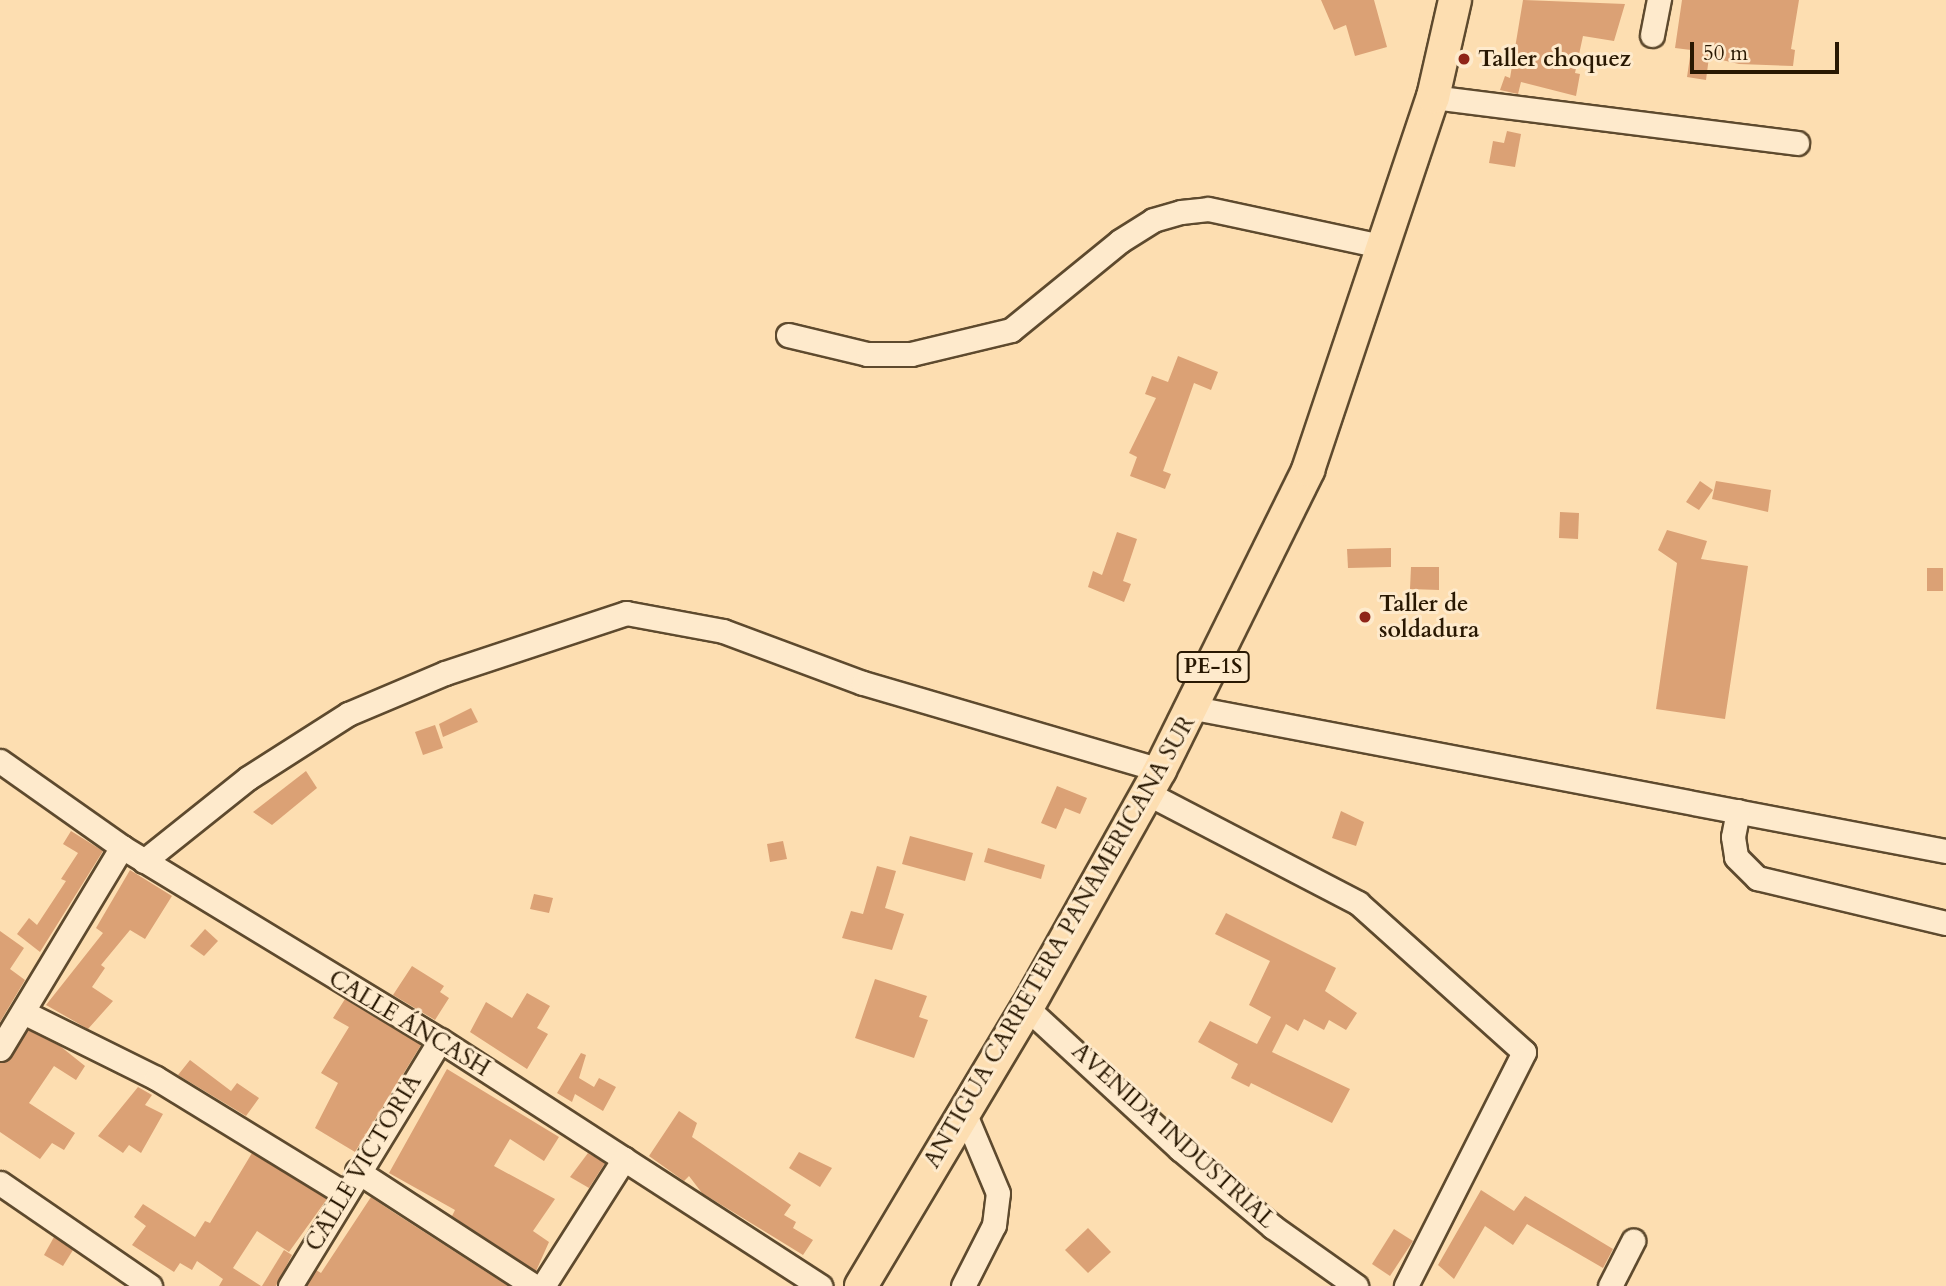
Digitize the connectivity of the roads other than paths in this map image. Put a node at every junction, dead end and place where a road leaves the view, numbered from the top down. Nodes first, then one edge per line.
1 (1659, 0) edge
2 (1449, 8) edge
3 (1652, 35) dead end
4 (1433, 97) junction
5 (1797, 143) dead end
6 (1380, 246) junction
7 (788, 335) dead end
8 (1194, 708) junction
9 (0, 761) edge
10 (1154, 781) junction
11 (1738, 811) junction
12 (122, 847) junction
13 (1946, 851) edge
14 (144, 861) junction
15 (1946, 923) edge
16 (1027, 1008) junction
17 (23, 1012) junction
18 (439, 1040) junction
19 (0, 1049) edge
20 (964, 1112) junction
21 (624, 1159) junction
22 (357, 1171) junction
23 (0, 1183) edge
24 (344, 1193) junction
25 (1633, 1241) dead end
26 (150, 1286) edge
27 (289, 1286) edge
28 (534, 1286) edge
29 (543, 1286) edge
30 (820, 1286) edge
31 (861, 1286) edge
32 (963, 1286) edge
33 (1356, 1286) edge
34 (1406, 1286) edge
35 (1609, 1286) edge

1 - 3 street
2 - 4 highway, ANTIGUA CARRETERA PANAMERICANA SUR / PE-1S
4 - 5 street
4 - 6 highway, ANTIGUA CARRETERA PANAMERICANA SUR / PE-1S
6 - 7 street
6 - 8 highway, ANTIGUA CARRETERA PANAMERICANA SUR / PE-1S
8 - 10 highway, ANTIGUA CARRETERA PANAMERICANA SUR / PE-1S
8 - 11 street
9 - 12 street, CALLE ÁNCASH
10 - 14 street
10 - 16 highway, ANTIGUA CARRETERA PANAMERICANA SUR / PE-1S
10 - 34 street
11 - 13 street
11 - 15 street
12 - 14 street, CALLE ÁNCASH
12 - 17 street
14 - 18 street, CALLE ÁNCASH
16 - 20 highway, ANTIGUA CARRETERA PANAMERICANA SUR / PE-1S
16 - 33 street, AVENIDA INDUSTRIAL
17 - 19 street
17 - 24 street
18 - 21 street, CALLE ÁNCASH
18 - 22 street, CALLE VICTORIA
20 - 31 highway, ANTIGUA CARRETERA PANAMERICANA SUR / PE-1S
20 - 32 street
21 - 29 street
21 - 30 street, CALLE ÁNCASH
22 - 24 street, CALLE VICTORIA
22 - 28 street
23 - 26 street
24 - 27 street, CALLE VICTORIA
25 - 35 street

